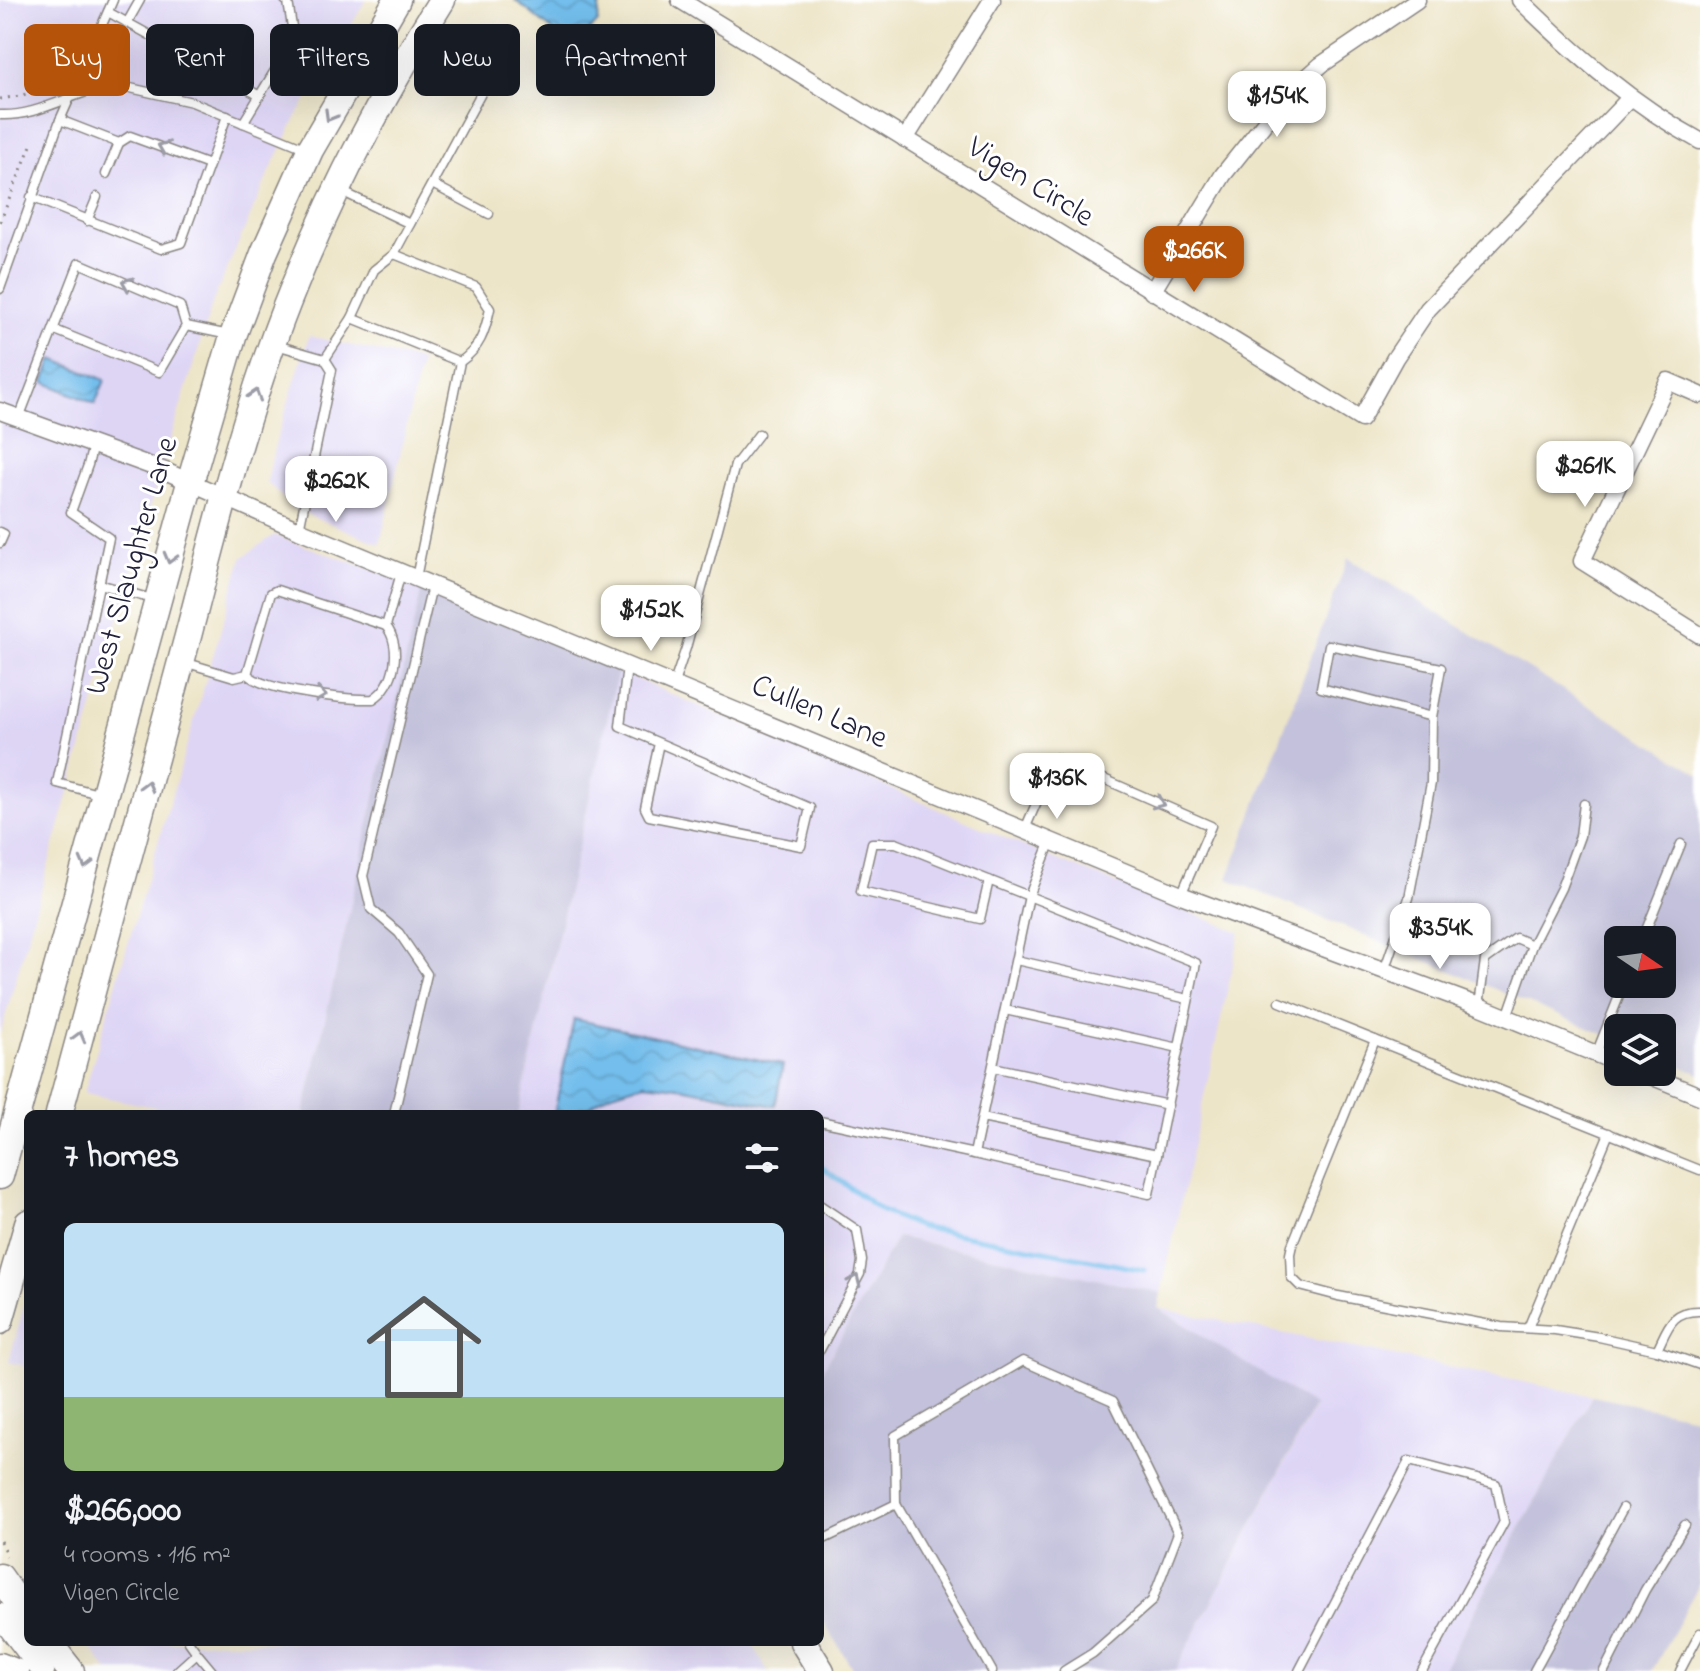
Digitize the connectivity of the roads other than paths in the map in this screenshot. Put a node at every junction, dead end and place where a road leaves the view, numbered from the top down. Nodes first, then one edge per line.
1 (113, 0) edge
2 (140, 0) edge
3 (285, 0) edge
4 (397, 0) edge
5 (442, 0) edge
6 (680, 0) edge
7 (992, 0) edge
8 (1417, 0) edge
9 (1520, 0) edge
10 (108, 12) junction
11 (127, 23) junction
12 (260, 96) junction
13 (480, 96) edge
14 (69, 98) junction
15 (1630, 98) junction
16 (0, 115) edge
17 (227, 116) junction
18 (60, 120) junction
19 (243, 123) junction
20 (905, 139) junction
21 (1700, 141) edge
22 (119, 143) junction
23 (310, 150) junction
24 (209, 165) junction
25 (106, 174) dead end
26 (432, 184) junction
27 (336, 189) junction
28 (31, 197) junction
29 (97, 197) dead end
30 (489, 214) dead end
31 (87, 221) junction
32 (410, 224) junction
33 (394, 254) junction
34 (0, 289) edge
35 (1152, 292) junction
36 (352, 318) junction
37 (186, 326) junction
38 (55, 330) junction
39 (233, 336) junction
40 (272, 344) junction
41 (325, 359) junction
42 (460, 362) junction
43 (1700, 395) edge
44 (0, 411) edge
45 (19, 418) junction
46 (759, 434) dead end
47 (93, 444) junction
48 (190, 483) junction
49 (225, 498) junction
50 (299, 530) junction
51 (0, 532) edge
52 (0, 543) edge
53 (409, 575) junction
54 (99, 584) junction
55 (432, 585) junction
56 (158, 600) junction
57 (386, 626) junction
58 (1700, 635) edge
59 (181, 661) junction
60 (627, 665) junction
61 (247, 674) junction
62 (674, 683) junction
63 (1432, 717) junction
64 (659, 743) junction
65 (104, 795) junction
66 (1584, 804) dead end
67 (1025, 829) junction
68 (1051, 841) junction
69 (1681, 844) dead end
70 (989, 880) junction
71 (1181, 895) junction
72 (1029, 896) junction
73 (1648, 926) edge
74 (1532, 945) junction
75 (1016, 960) junction
76 (1384, 972) junction
77 (1618, 998) edge
78 (1188, 999) junction
79 (1280, 1002) dead end
80 (1479, 1006) junction
81 (1005, 1010) junction
82 (1507, 1017) junction
83 (1375, 1040) junction
84 (1179, 1048) junction
85 (1596, 1054) junction
86 (1604, 1057) edge
87 (993, 1067) junction
88 (1675, 1086) edge
89 (1700, 1096) edge
90 (14, 1104) junction
91 (1168, 1105) junction
92 (45, 1110) edge
93 (62, 1110) edge
94 (395, 1110) edge
95 (982, 1118) junction
96 (824, 1122) edge
97 (1609, 1133) junction
98 (974, 1154) junction
99 (1157, 1155) junction
100 (1700, 1170) edge
101 (0, 1176) edge
102 (824, 1208) edge
103 (23, 1260) edge
104 (1700, 1311) edge
105 (0, 1321) edge
106 (1528, 1328) junction
107 (824, 1342) edge
108 (1657, 1350) junction
109 (1700, 1365) edge
110 (896, 1504) junction
111 (1623, 1508) dead end
112 (1685, 1525) dead end
113 (824, 1539) edge
114 (0, 1577) edge
115 (24, 1611) edge
116 (0, 1615) edge
117 (1700, 1633) edge
118 (51, 1646) edge
119 (192, 1646) edge
120 (805, 1646) edge
121 (197, 1653) junction
122 (0, 1664) edge
123 (18, 1671) edge
124 (43, 1671) edge
125 (71, 1671) edge
126 (177, 1671) edge
127 (212, 1671) edge
128 (821, 1671) edge
129 (992, 1671) edge
130 (1064, 1671) edge
131 (1299, 1671) edge
132 (1422, 1671) edge
133 (1534, 1671) edge
134 (1604, 1671) edge
135 (1680, 1671) edge

1 - 10 lane
2 - 11 lane
3 - 12 lane
4 -> 23 main road, West Slaughter Lane
5 - 27 main road
6 - 20 street, Vigen Circle
7 - 20 street
8 - 35 street
9 - 15 street
10 - 11 lane
10 - 14 lane
11 - 12 lane
12 - 19 lane
13 - 26 lane
14 - 16 lane
14 - 17 lane
14 - 18 lane
15 - 21 street
15 - 35 street, Vigen Circle
17 - 19 lane
17 - 24 lane
18 - 22 lane
18 - 28 lane
19 - 23 lane
20 - 35 street, Vigen Circle
24 -> 22 lane
22 - 25 lane
23 - 39 main road, West Slaughter Lane
24 - 31 lane
26 - 30 lane
26 - 32 lane
27 - 32 lane
27 - 40 main road
28 - 31 lane
28 - 34 lane
29 - 31 lane
32 - 33 lane
33 - 36 lane
33 - 42 lane
36 - 41 lane
36 - 42 lane
37 - 38 lane
37 -> 38 lane
37 - 39 lane
38 - 45 lane
39 - 48 main road, West Slaughter Lane
40 - 41 lane
49 -> 40 main road
41 - 50 lane
42 - 53 lane
43 - 58 street
44 - 45 street, Cullen Lane
45 - 47 street, Cullen Lane
46 - 62 lane
47 - 48 street, Cullen Lane
47 - 54 lane
48 - 49 street, Cullen Lane
48 -> 56 main road, West Slaughter Lane
49 - 50 street, Cullen Lane
49 - 59 main road
50 - 53 street, Cullen Lane
51 - 52 lane
53 - 55 street, Cullen Lane
53 - 57 lane
54 - 56 lane
54 - 65 lane
55 - 60 street, Cullen Lane
55 - 94 lane
56 - 65 main road, West Slaughter Lane
57 - 61 lane
61 -> 57 lane
59 - 61 lane
93 -> 59 main road
60 - 62 street, Cullen Lane
60 - 64 lane
62 - 67 street, Cullen Lane
63 - 63 lane
63 - 76 lane
64 - 64 lane
65 -> 90 main road, West Slaughter Lane
66 - 74 lane
67 - 68 street, Cullen Lane
67 -> 71 lane
68 - 71 street, Cullen Lane
68 - 72 lane
69 - 73 lane
70 - 70 lane
70 - 72 lane
71 - 76 street, Cullen Lane
72 - 75 lane
72 - 78 lane
74 - 80 lane
74 - 82 lane
75 - 78 lane
75 - 81 lane
76 - 80 street, Cullen Lane
77 - 85 lane
78 - 84 lane
79 - 83 lane
80 - 82 street, Cullen Lane
81 - 84 lane
81 - 87 lane
82 - 85 street, Cullen Lane
83 - 97 lane
83 - 106 lane
84 - 91 lane
85 - 86 street, Cullen Lane
87 - 91 lane
87 - 95 lane
88 - 89 street
90 - 92 main road
90 - 101 main road, West Slaughter Lane
91 - 99 lane
95 - 98 lane
95 - 99 lane
96 - 98 lane
97 - 100 lane
97 - 106 lane
98 - 99 lane
107 -> 102 lane
103 - 105 main road
104 - 108 lane
106 - 108 lane
108 - 109 lane
110 - 113 lane
110 - 129 lane
110 - 130 lane
111 - 133 lane
112 - 134 lane
114 - 115 main road
116 - 124 main road
117 - 135 lane
118 - 125 main road
119 - 121 lane
120 - 128 main road
121 - 126 lane
121 - 127 lane
122 - 123 main road
131 - 132 lane

